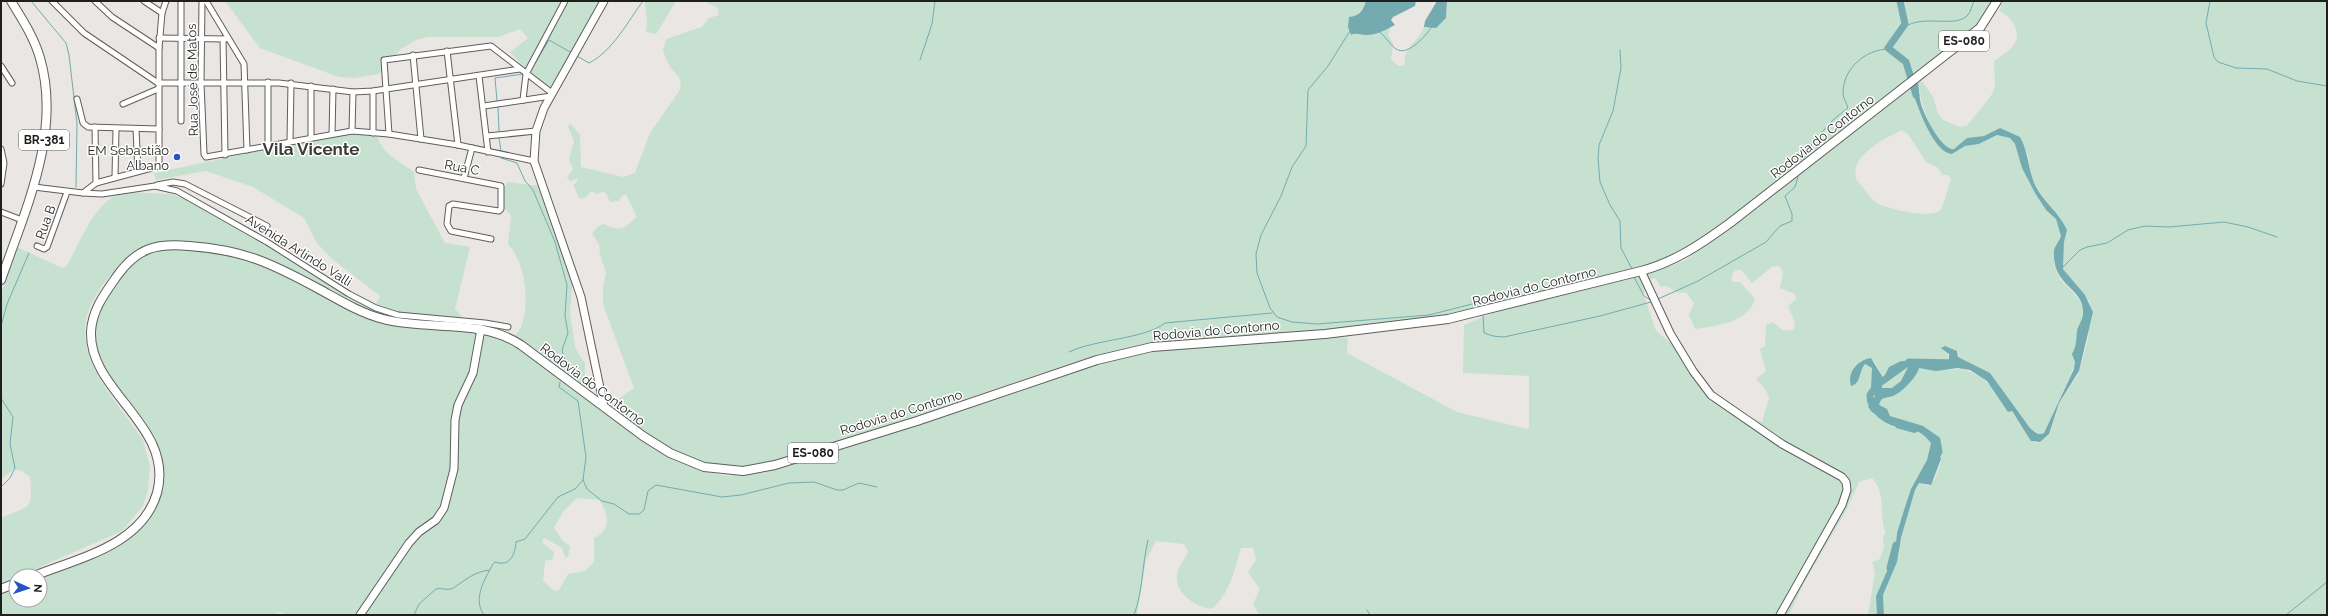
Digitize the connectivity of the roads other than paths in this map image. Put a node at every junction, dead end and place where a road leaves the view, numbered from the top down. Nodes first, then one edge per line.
1 (11, 1) edge
2 (52, 1) edge
3 (94, 1) edge
4 (144, 1) edge
5 (166, 1) edge
6 (181, 1) edge
7 (202, 1) edge
8 (206, 1) edge
9 (565, 1) edge
10 (604, 1) edge
11 (1997, 1) edge
12 (162, 13) junction
13 (159, 38) junction
14 (180, 38) junction
15 (201, 39) junction
16 (223, 39) junction
17 (231, 39) junction
18 (159, 48) junction
19 (447, 51) junction
20 (412, 55) junction
21 (1, 66) edge
22 (520, 69) junction
23 (526, 74) junction
24 (479, 76) junction
25 (449, 79) junction
26 (223, 82) junction
27 (246, 82) junction
28 (268, 82) junction
29 (158, 83) junction
30 (180, 83) junction
31 (201, 83) junction
32 (291, 83) junction
33 (414, 83) junction
34 (12, 84) dead end
35 (311, 86) junction
36 (386, 88) junction
37 (158, 89) junction
38 (333, 89) junction
39 (373, 91) junction
40 (353, 92) junction
41 (551, 94) junction
42 (77, 99) dead end
43 (522, 100) junction
44 (123, 104) dead end
45 (484, 106) junction
46 (181, 120) dead end
47 (95, 127) junction
48 (116, 129) junction
49 (136, 129) junction
50 (159, 129) junction
51 (352, 131) junction
52 (536, 131) junction
53 (373, 133) junction
54 (332, 134) junction
55 (389, 134) junction
56 (487, 136) junction
57 (312, 137) junction
58 (421, 140) junction
59 (290, 141) junction
60 (458, 145) junction
61 (268, 146) junction
62 (472, 148) junction
63 (1, 149) edge
64 (247, 150) junction
65 (488, 152) junction
66 (225, 155) junction
67 (534, 161) junction
68 (419, 170) dead end
69 (138, 171) junction
70 (115, 177) junction
71 (464, 178) junction
72 (96, 183) junction
73 (1, 184) edge
74 (155, 186) junction
75 (34, 187) junction
76 (67, 192) junction
77 (82, 194) junction
78 (2, 211) edge
79 (22, 220) junction
80 (267, 226) dead end
81 (491, 239) dead end
82 (36, 246) dead end
83 (1641, 271) junction
84 (1, 280) edge
85 (508, 327) dead end
86 (481, 329) junction
87 (604, 407) junction
88 (48, 570) edge
89 (360, 615) edge
90 (1780, 615) edge

1 - 75 main road, BR-381
2 - 29 street
3 - 18 street
4 - 12 street
5 - 12 street
6 - 14 street
7 - 15 street, Rua José de Matos
8 - 17 street
9 - 23 street
10 - 41 street
11 - 83 main road, Rodovia do Contorno / ES-080
12 - 13 street
13 - 14 street
13 - 18 street
14 - 15 street
14 - 30 street
15 - 16 street
15 - 31 street, Rua José de Matos
16 - 17 street
16 - 26 street
17 - 27 street
18 - 29 street
19 - 20 street
19 - 22 street
19 - 25 street
20 - 33 street
20 - 36 street
21 - 34 street
22 - 23 street
22 - 24 street
23 - 41 street
23 - 43 street
24 - 25 street
24 - 45 street
25 - 33 street
25 - 60 street
26 - 27 street
26 - 31 street
26 - 66 street
27 - 28 street
27 - 64 street
28 - 32 street
28 - 61 street
29 - 30 street
29 - 37 street
30 - 31 street
30 - 46 street
31 - 66 street, Rua José de Matos
32 - 35 street
32 - 59 street
33 - 36 street
33 - 58 street
35 - 38 street
35 - 57 street
36 - 39 street
36 - 55 street
37 - 44 street
37 - 50 street
38 - 40 street
38 - 54 street
39 - 40 street
39 - 53 street
40 - 51 street
41 - 43 street
41 - 52 street
42 - 47 street
43 - 45 street
45 - 56 street
47 - 48 street
47 - 72 street
48 - 49 street
48 - 70 street
49 - 50 street
49 - 69 street
50 - 69 street
51 - 53 street
51 - 54 street
52 - 56 street
52 - 67 street
53 - 55 street
54 - 57 street
55 - 58 street
56 - 65 street
57 - 59 street
58 - 60 street
59 - 61 street
60 - 62 street
61 - 64 street
62 - 65 street
62 - 71 street
63 - 73 street
64 - 66 street
65 - 67 street
67 - 87 street
68 - 71 street, Rua C
69 - 70 street
70 - 72 street
71 - 81 street, Rua C
72 - 77 street
74 - 77 street, Avenida Arlindo Valli
74 - 80 street
74 - 85 street, Avenida Arlindo Valli
75 - 76 street, Avenida Arlindo Valli
75 - 79 main road, BR-381
76 - 77 street, Avenida Arlindo Valli
76 - 82 street, Rua B
78 - 79 street
79 - 84 main road, BR-381
83 - 87 main road, Rodovia do Contorno / ES-080
83 - 90 street
86 - 87 main road, Rodovia do Contorno / ES-080
86 - 88 main road, Rodovia do Contorno / ES-080
86 - 89 street

